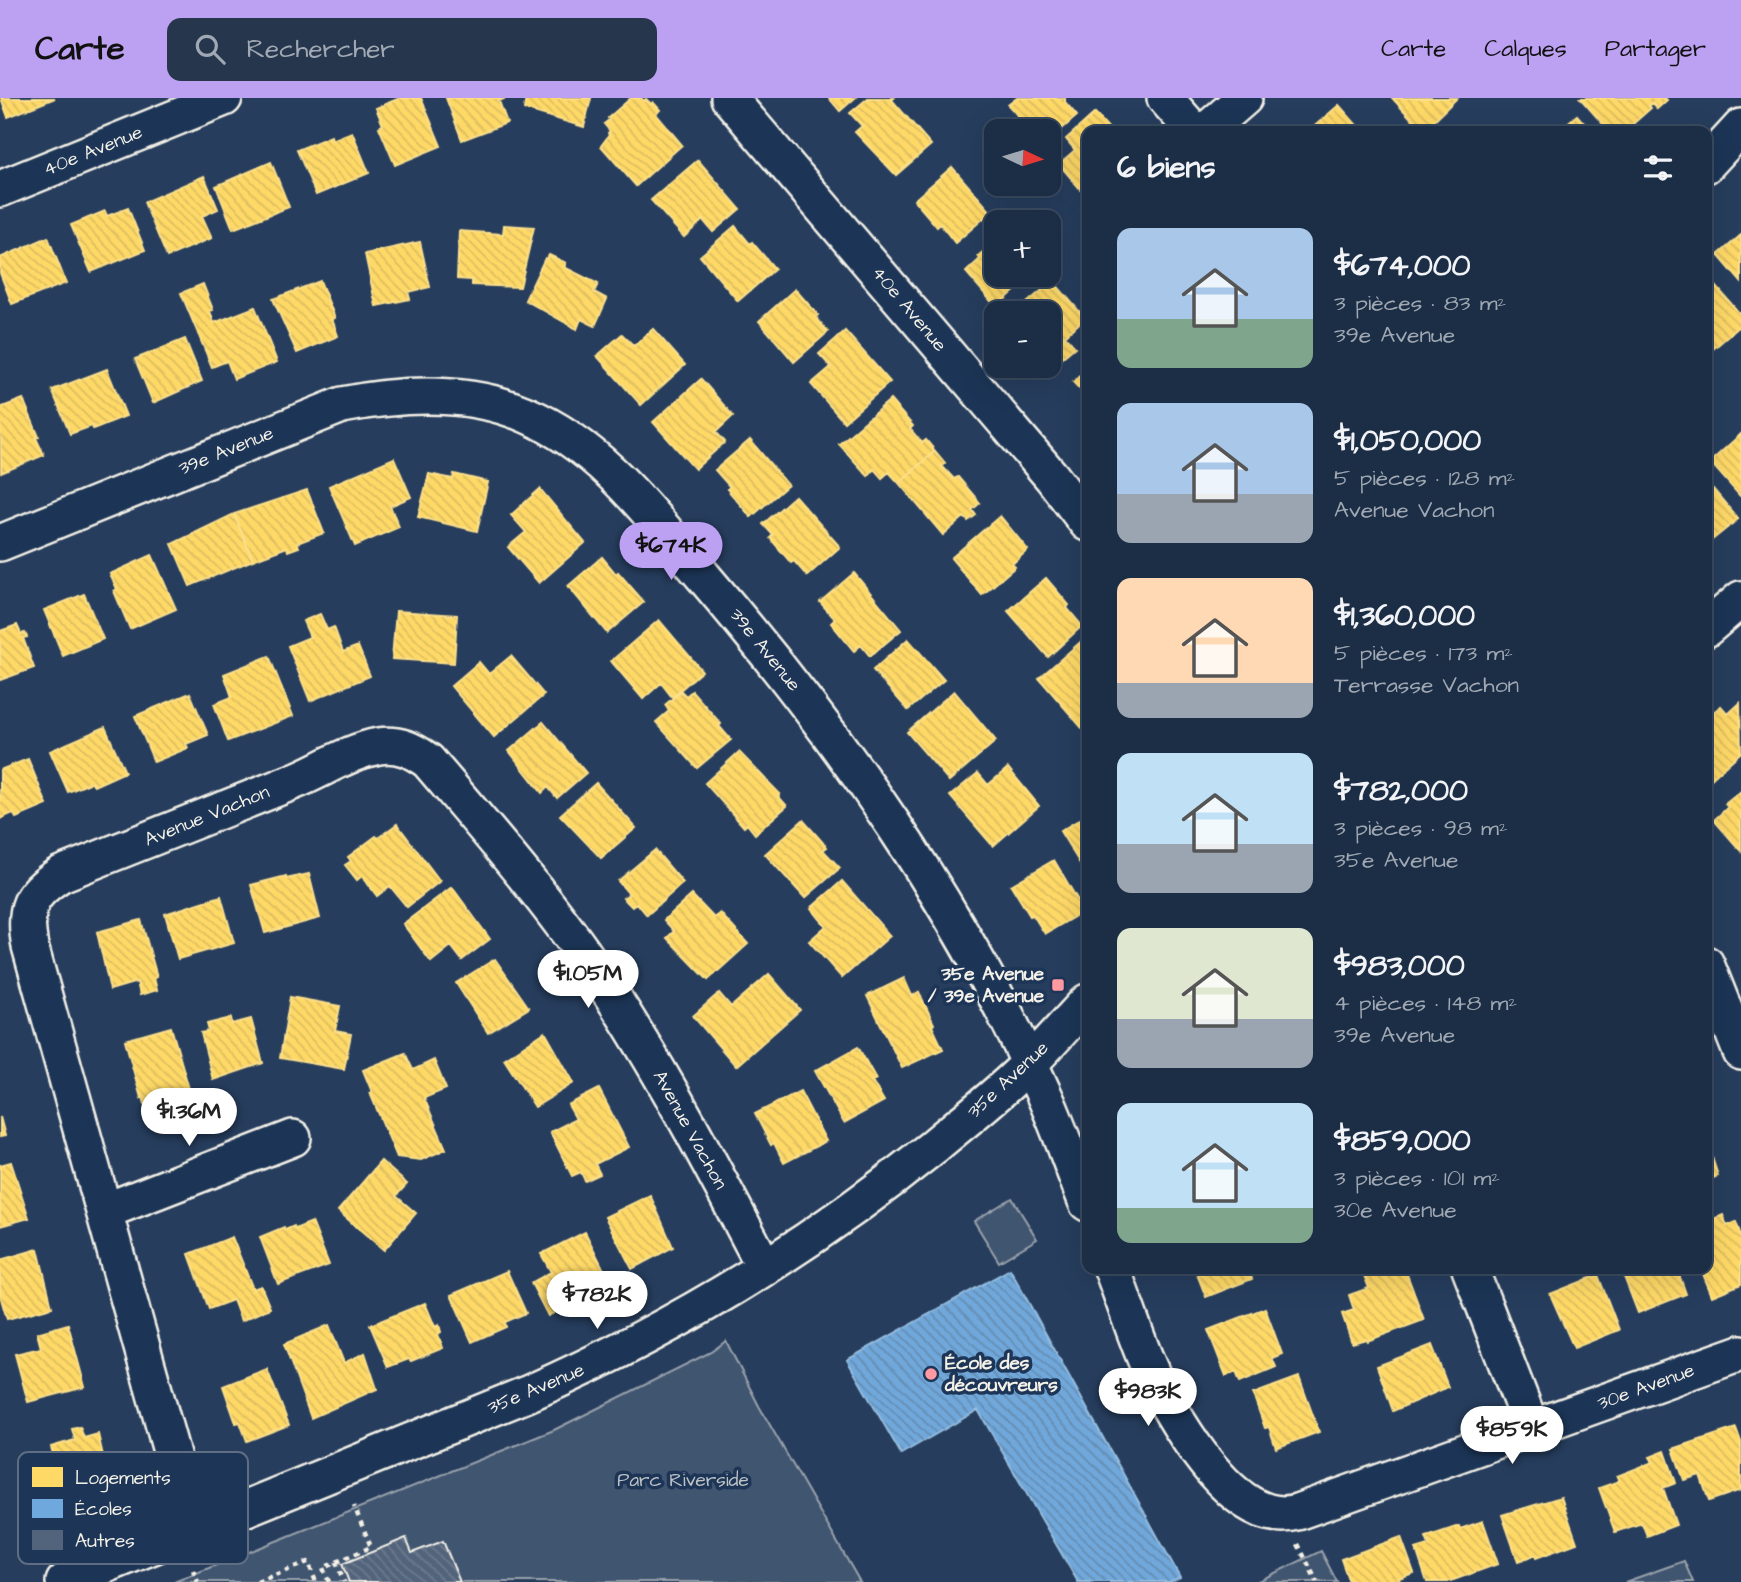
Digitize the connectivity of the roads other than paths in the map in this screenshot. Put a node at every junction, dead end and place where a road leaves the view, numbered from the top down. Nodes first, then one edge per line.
1 (225, 98) edge
2 (729, 98) edge
3 (1165, 98) edge
4 (1244, 98) edge
5 (1190, 126) edge
6 (1212, 126) edge
7 (1741, 127) edge
8 (1712, 158) edge
9 (0, 189) edge
10 (1082, 516) edge
11 (0, 543) edge
12 (1741, 599) edge
13 (1712, 624) edge
14 (1712, 973) edge
15 (1732, 1002) edge
16 (1082, 1007) edge
17 (1741, 1052) edge
18 (1029, 1064) junction
19 (293, 1138) dead end
20 (1082, 1190) edge
21 (105, 1211) junction
22 (765, 1268) junction
23 (1114, 1274) edge
24 (1472, 1274) edge
25 (1741, 1353) edge
26 (1532, 1429) junction
27 (171, 1452) edge
28 (248, 1508) edge
29 (109, 1564) edge
30 (64, 1582) edge

1 - 9 street, 40e Avenue
2 - 10 street, 40e Avenue
3 - 5 street
4 - 6 street
7 - 8 street
11 - 18 street, 39e Avenue
12 - 13 street
14 - 15 street
15 - 17 street
16 - 18 street, 35e Avenue
18 - 20 street, 39e Avenue
18 - 22 street, 35e Avenue
19 - 21 street
21 - 22 street, Avenue Vachon
21 - 27 street, Avenue Vachon
22 - 28 street, 35e Avenue
23 - 26 street, 30e Avenue
24 - 26 street
25 - 26 street, 30e Avenue
29 - 30 street, 35e Avenue

